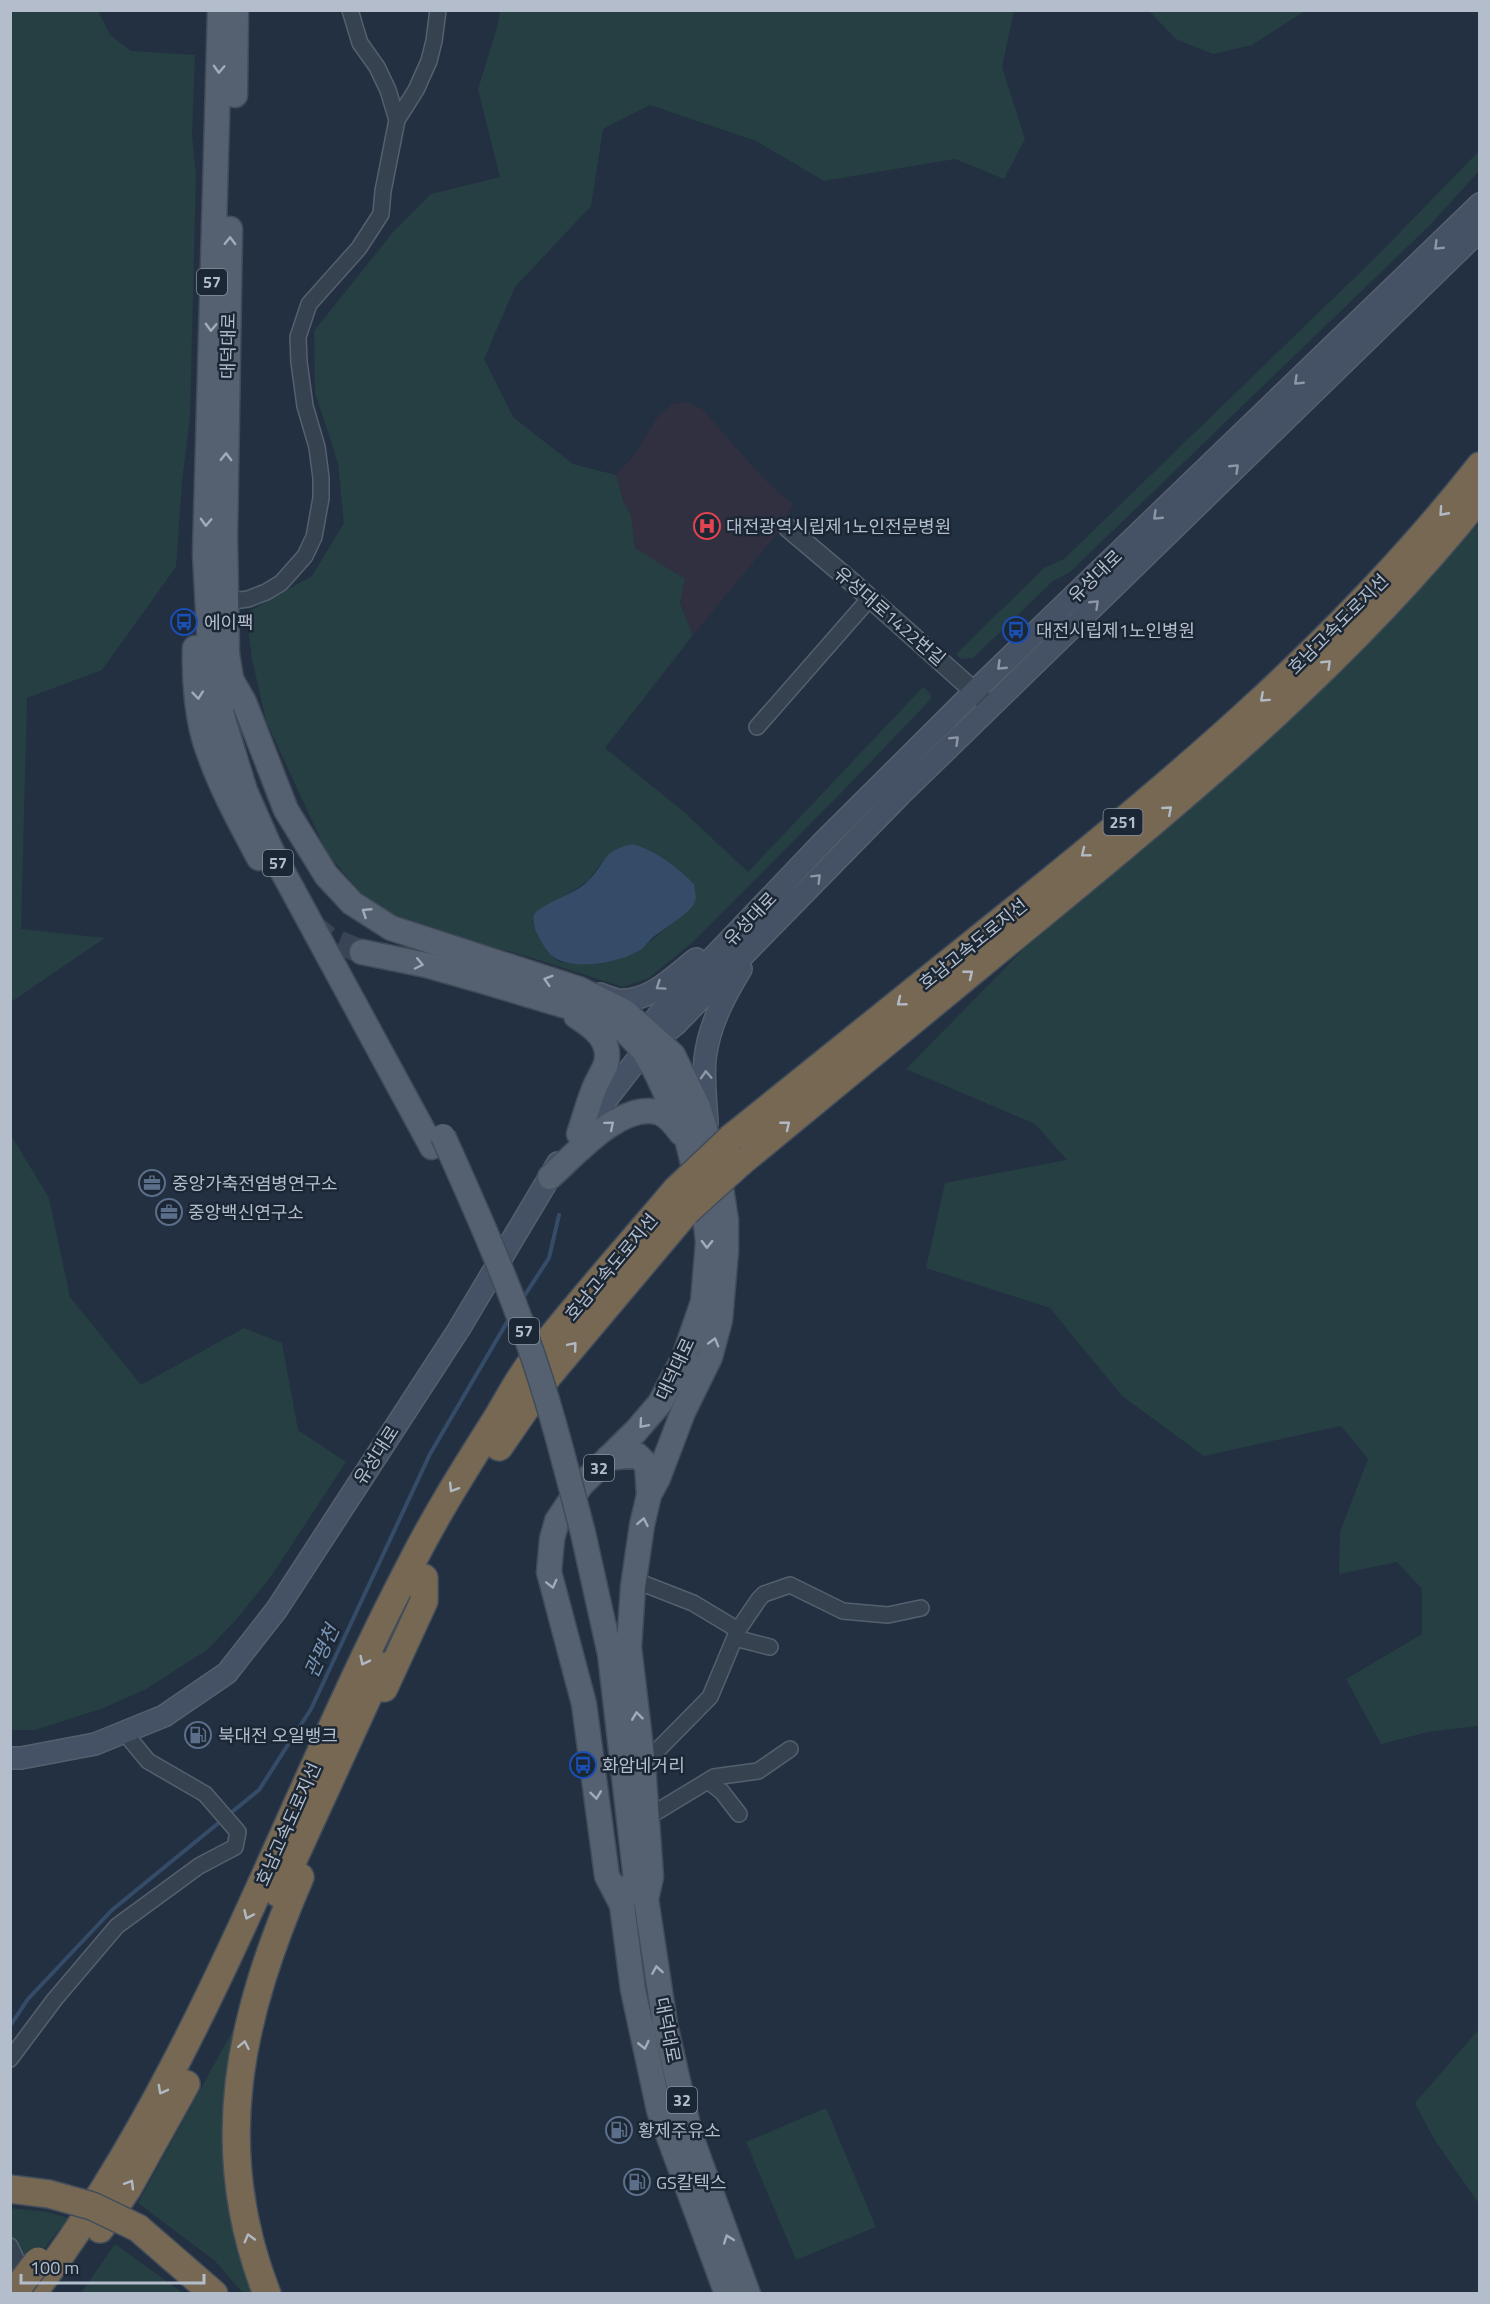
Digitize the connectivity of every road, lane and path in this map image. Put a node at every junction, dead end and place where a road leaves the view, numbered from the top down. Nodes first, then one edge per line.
1 (220, 10) edge
2 (236, 10) edge
3 (350, 10) edge
4 (438, 10) edge
5 (397, 120) junction
6 (1479, 204) edge
7 (1479, 230) edge
8 (1479, 466) edge
9 (1479, 497) edge
10 (788, 528) dead end
11 (205, 554) junction
12 (870, 598) junction
13 (225, 602) junction
14 (232, 681) junction
15 (975, 691) junction
16 (990, 707) junction
17 (757, 727) dead end
18 (280, 890) dead end
19 (776, 920) junction
20 (742, 928) junction
21 (362, 952) tunnel mouth
22 (579, 989) junction
23 (562, 1006) junction
24 (648, 1044) junction
25 (579, 1134) junction
26 (438, 1141) junction
27 (716, 1143) junction
28 (550, 1177) junction
29 (681, 1201) junction
30 (608, 1458) junction
31 (649, 1495) junction
32 (576, 1537) junction
33 (424, 1578) junction
34 (634, 1580) junction
35 (921, 1608) dead end
36 (736, 1634) junction
37 (770, 1647) dead end
38 (124, 1732) junction
39 (790, 1749) dead end
40 (10, 1758) edge
41 (643, 1765) junction
42 (708, 1781) junction
43 (739, 1814) dead end
44 (648, 1817) junction
45 (646, 1899) junction
46 (622, 1905) junction
47 (10, 2059) edge
48 (10, 2188) edge
49 (10, 2202) edge
50 (134, 2235) junction
51 (10, 2246) edge
52 (50, 2278) edge
53 (13, 2294) edge
54 (31, 2294) edge
55 (194, 2294) edge
56 (214, 2294) edge
57 (267, 2294) edge
58 (727, 2294) edge
59 (748, 2294) edge

1 -> 11 main road, 대덕대로 / 57
13 -> 2 main road, 대덕대로 / 57
3 - 5 street
4 - 5 street
5 - 13 street
6 -> 15 main road, 유성대로
16 -> 7 main road, 유성대로 / 32
8 -> 27 highway, 호남고속도로지선 / 251
27 -> 9 highway, 호남고속도로지선 / 251
10 - 12 street, 유성대로1422번길
11 -> 18 main road
11 - 26 main road, 57
12 - 15 street, 유성대로1422번길
12 - 17 street
13 - 14 main road, 대덕대로 / 57
22 -> 14 main road
14 - 26 main road, 57
15 - 16 street, 유성대로1422번길
15 - 20 main road, 유성대로
19 -> 16 main road, 유성대로 / 32
19 - 24 main road, 유성대로 / 32
27 -> 19 main road, 32
20 -> 22 main road
20 - 24 main road, 유성대로
21 -> 23 main road
22 - 24 main road
23 - 24 main road
23 - 25 main road
24 - 25 main road, 유성대로
24 - 27 main road, 대덕대로 / 32
24 - 27 main road, 대덕대로
25 - 28 main road, 유성대로
26 - 32 main road, 57
28 -> 27 main road
27 - 29 highway, 호남고속도로지선 / 251, bridge
27 -> 30 main road, 대덕대로 / 32
31 -> 27 main road, 대덕대로 / 32
28 - 38 main road, 유성대로
33 -> 29 highway, 호남고속도로지선 / 251
29 -> 52 highway, 호남고속도로지선 / 251
30 - 31 main road
30 -> 46 main road, 대덕대로 / 32
34 -> 31 main road, 대덕대로 / 32
32 - 45 main road, 대덕대로 / 57
32 - 46 main road, 대덕대로 / 57
52 -> 33 highway, 호남고속도로지선 / 251
57 -> 33 highway
34 - 36 street
41 -> 34 main road, 대덕대로 / 32
35 - 36 street
36 - 37 street
36 - 41 street
38 - 40 main road, 유성대로
38 - 47 street
39 - 42 street
41 - 44 main road, 대덕대로 / 32
42 - 43 street
42 - 44 street
44 - 45 main road, 대덕대로 / 32
59 -> 45 main road, 대덕대로 / 32
46 -> 58 main road, 대덕대로 / 32
48 - 50 highway, bridge
49 - 50 highway
50 - 55 highway
50 - 56 highway
51 - 54 street
52 - 53 highway, bridge
52 - 54 highway, 호남고속도로지선 / 251

